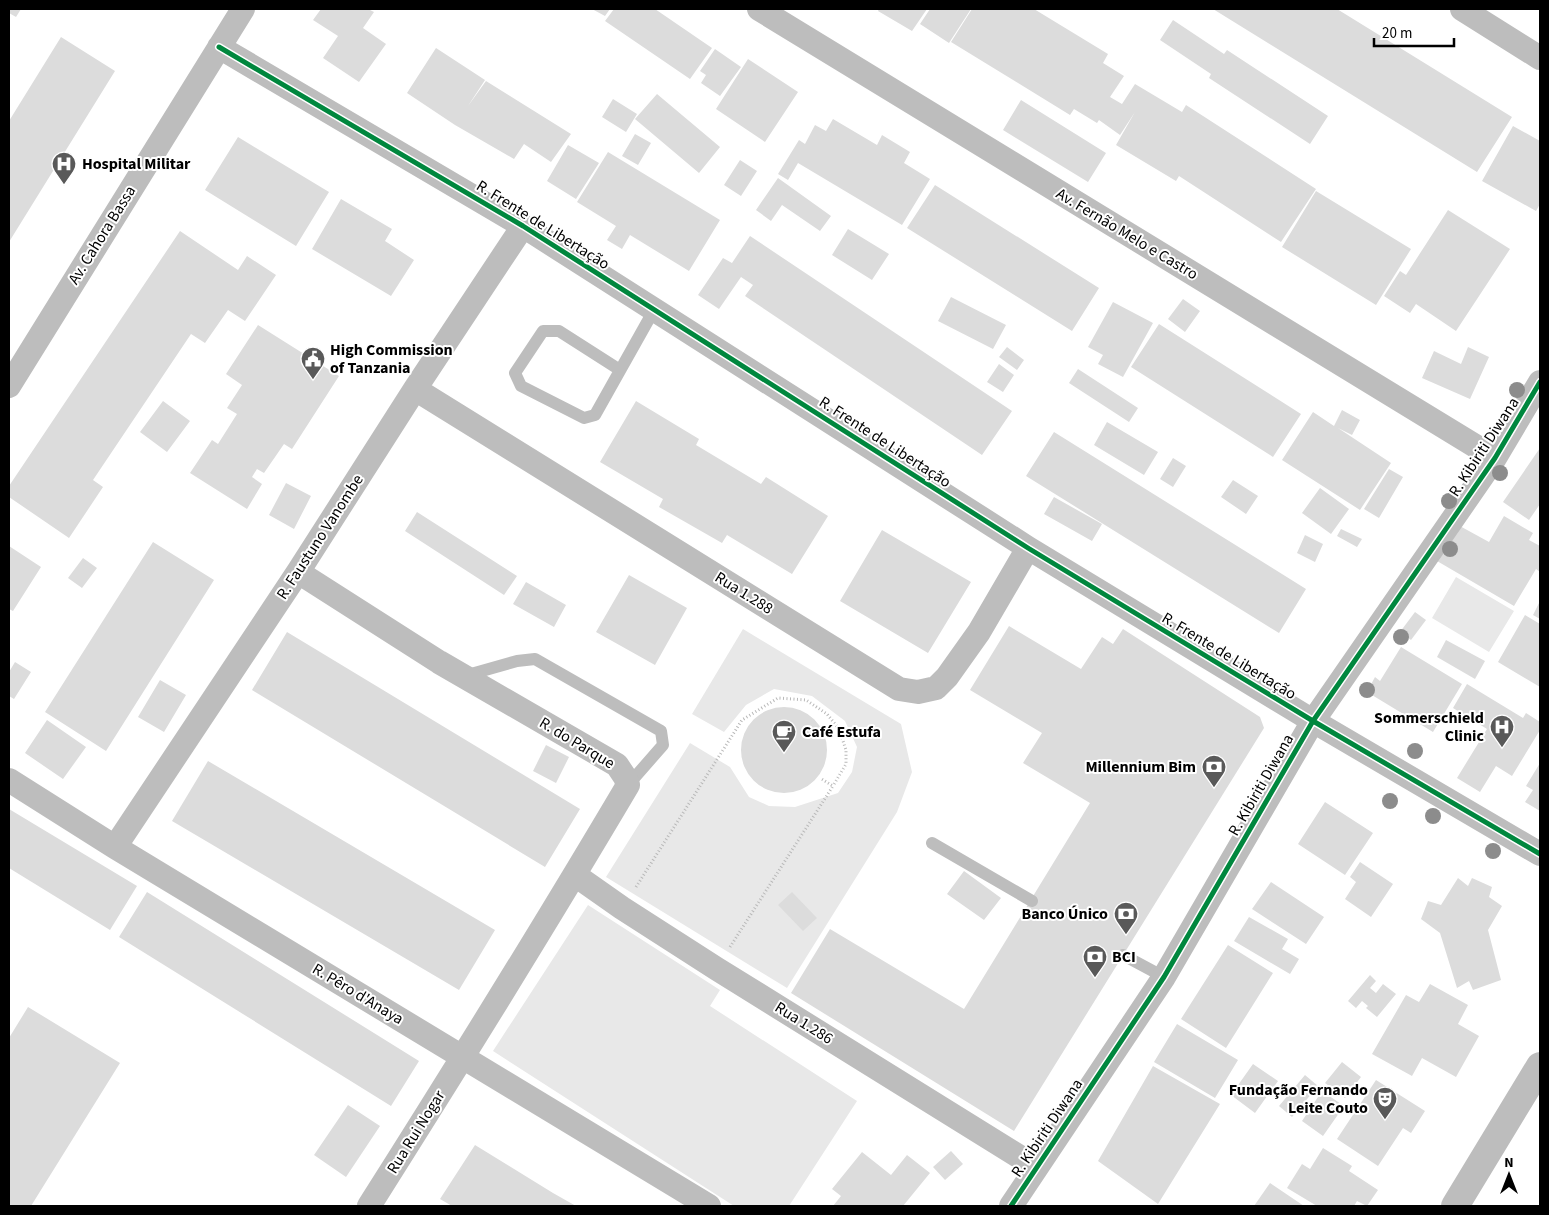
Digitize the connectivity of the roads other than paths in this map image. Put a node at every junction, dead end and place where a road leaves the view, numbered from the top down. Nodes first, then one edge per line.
1 (243, 9) edge
2 (759, 9) edge
3 (1462, 9) edge
4 (219, 47) junction
5 (1540, 58) edge
6 (523, 226) junction
7 (654, 310) junction
8 (620, 370) junction
9 (1540, 382) edge
10 (9, 386) edge
11 (415, 389) junction
12 (1495, 458) junction
13 (1028, 548) junction
14 (298, 572) junction
15 (464, 676) junction
16 (1313, 721) junction
17 (9, 780) edge
18 (628, 785) junction
19 (932, 843) dead end
20 (115, 847) junction
21 (1540, 854) edge
22 (575, 875) junction
23 (1032, 901) dead end
24 (1123, 956) dead end
25 (1164, 977) junction
26 (463, 1058) junction
27 (1540, 1066) edge
28 (1036, 1167) junction
29 (369, 1206) edge
30 (709, 1206) edge
31 (1011, 1206) edge
32 (1455, 1206) edge

1 - 4 street, Av. Cahora Bassa
2 - 12 street, Av. Fernão Melo e Castro
3 - 5 street
4 - 6 street, R. Frente de Libertação
4 - 10 street, Av. Cahora Bassa
6 - 7 street, R. Frente de Libertação
6 - 11 street, R. Faustuno Vanombe
7 - 8 lane
7 - 13 street, R. Frente de Libertação
8 - 8 lane
9 - 12 street, R. Kibiriti Diwana
11 - 13 street, Rua 1.288
11 - 14 street, R. Faustuno Vanombe
12 - 16 street, R. Kibiriti Diwana
13 - 16 street, R. Frente de Libertação
14 - 15 street, R. do Parque
14 - 20 street, R. Faustuno Vanombe
15 - 18 street, R. do Parque
15 - 18 lane
16 - 21 street, R. Frente de Libertação
16 - 25 street, R. Kibiriti Diwana
17 - 20 street, R. Pêro d'Anaya
18 - 22 street, R. do Parque
19 - 23 lane
20 - 26 street, R. Pêro d'Anaya
22 - 26 street, R. do Parque
22 - 28 street, Rua 1.286
24 - 25 lane
25 - 28 street, R. Kibiriti Diwana
26 - 29 street, Rua Rui Nogar
26 - 30 street, R. Pêro d'Anaya
27 - 32 street
28 - 31 street, R. Kibiriti Diwana

